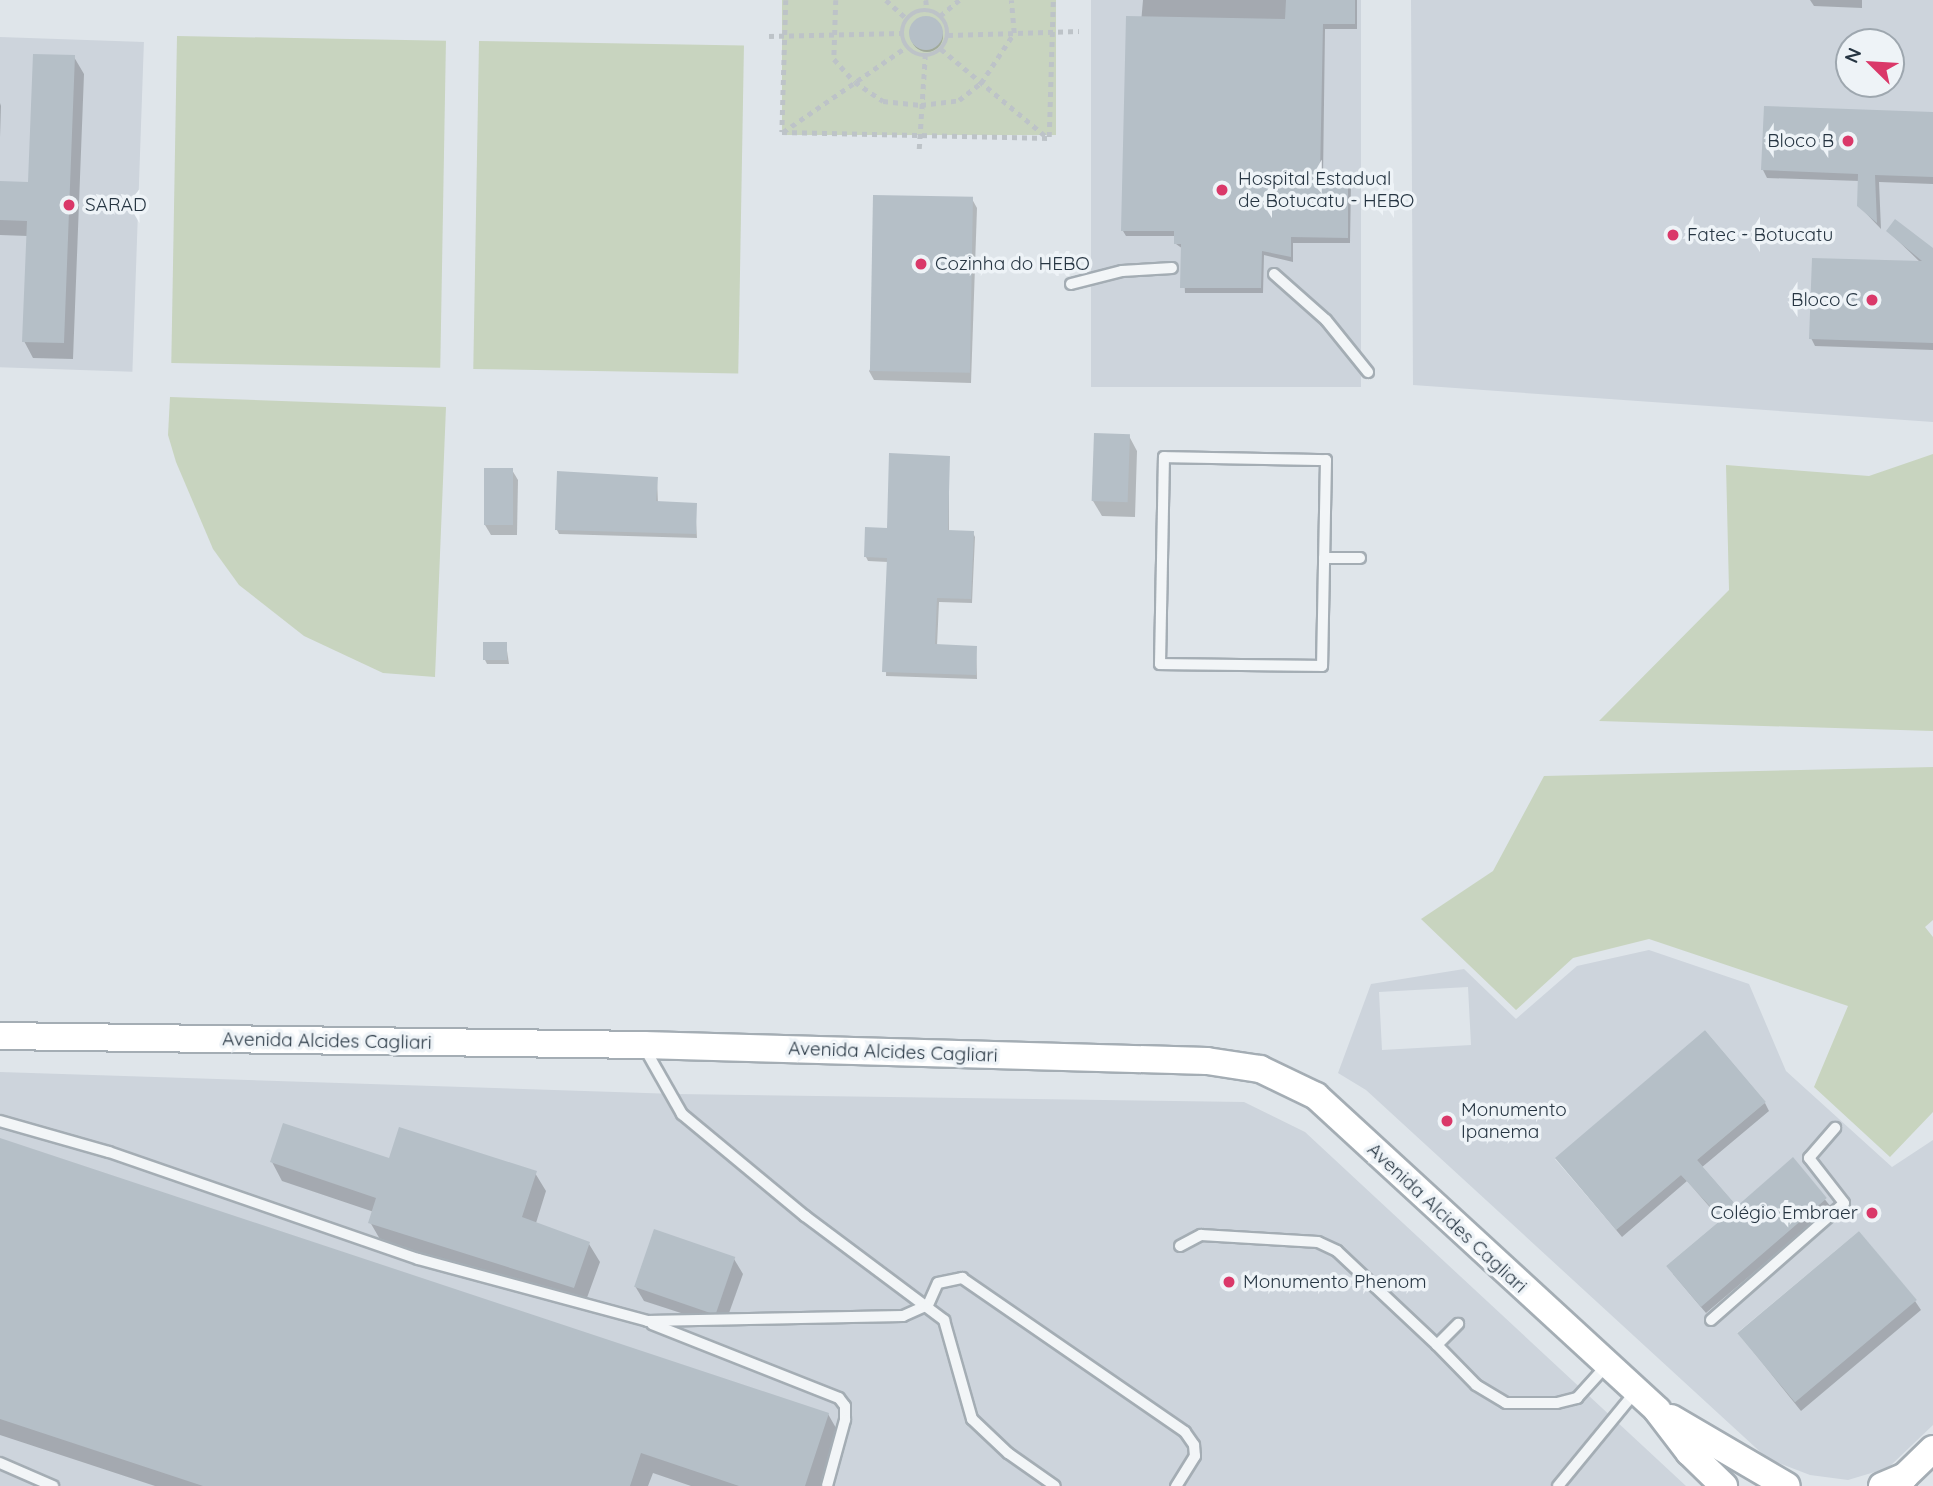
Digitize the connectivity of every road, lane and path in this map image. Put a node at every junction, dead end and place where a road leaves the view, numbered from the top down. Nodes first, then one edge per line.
1 (786, 0) edge
2 (836, 0) edge
3 (886, 0) edge
4 (926, 0) edge
5 (959, 0) edge
6 (1011, 0) edge
7 (1053, 0) edge
8 (927, 10) junction
9 (940, 16) junction
10 (907, 19) junction
11 (1079, 31) dead end
12 (1052, 32) junction
13 (902, 33) junction
14 (1014, 33) junction
15 (834, 35) junction
16 (948, 35) junction
17 (769, 36) dead end
18 (785, 36) junction
19 (906, 47) junction
20 (941, 49) junction
21 (925, 56) junction
22 (855, 82) junction
23 (981, 83) junction
24 (921, 105) junction
25 (782, 132) junction
26 (919, 135) junction
27 (1049, 138) junction
28 (919, 149) dead end
29 (1172, 268) dead end
30 (1274, 274) dead end
31 (1071, 284) dead end
32 (1368, 372) dead end
33 (1324, 558) junction
34 (1360, 558) dead end
35 (0, 1036) edge
36 (643, 1045) junction
37 (0, 1121) edge
38 (1835, 1128) dead end
39 (1180, 1246) dead end
40 (928, 1305) junction
41 (1711, 1320) dead end
42 (647, 1321) junction
43 (1458, 1324) dead end
44 (1437, 1345) junction
45 (1607, 1365) junction
46 (1637, 1391) junction
47 (1657, 1410) junction
48 (1933, 1449) edge
49 (0, 1463) edge
50 (53, 1486) edge
51 (827, 1486) edge
52 (1055, 1486) edge
53 (1176, 1486) edge
54 (1558, 1486) edge
55 (1724, 1486) edge
56 (1787, 1486) edge
57 (1882, 1486) edge

1 - 18 path
2 - 15 path
3 - 10 path
4 - 8 path
5 - 9 path
6 - 14 path
7 - 12 path
8 - 9 path
8 - 10 path
9 - 16 path
10 - 13 path
11 - 12 path
12 - 14 path
12 - 27 path
13 - 15 path
13 - 19 path
14 - 16 path
14 - 23 path
15 - 18 path
15 - 22 path
16 - 20 path
17 - 18 path
18 - 25 path
19 - 21 path
19 - 22 path
20 - 21 path
20 - 23 path
21 - 24 path
22 - 24 path
22 - 25 path
23 - 24 path
23 - 27 path
24 - 26 path
25 - 26 path
26 - 27 path
26 - 28 path
29 - 31 lane
30 - 32 lane
33 - 33 lane
33 - 34 lane
35 - 36 main road, Avenida Alcides Cagliari
36 - 40 lane
36 - 45 main road, Avenida Alcides Cagliari
37 - 42 lane
38 - 41 lane
39 - 44 lane
40 - 42 lane
40 - 52 lane
40 - 53 lane
42 - 51 lane
43 - 44 lane
44 - 45 lane
45 - 46 main road, Avenida Alcides Cagliari
46 - 47 main road, Avenida Alcides Cagliari
46 - 54 lane
47 - 55 main road, Avenida Alcides Cagliari
47 - 56 main road, Avenida Alcides Cagliari
48 - 57 main road
49 - 50 lane

